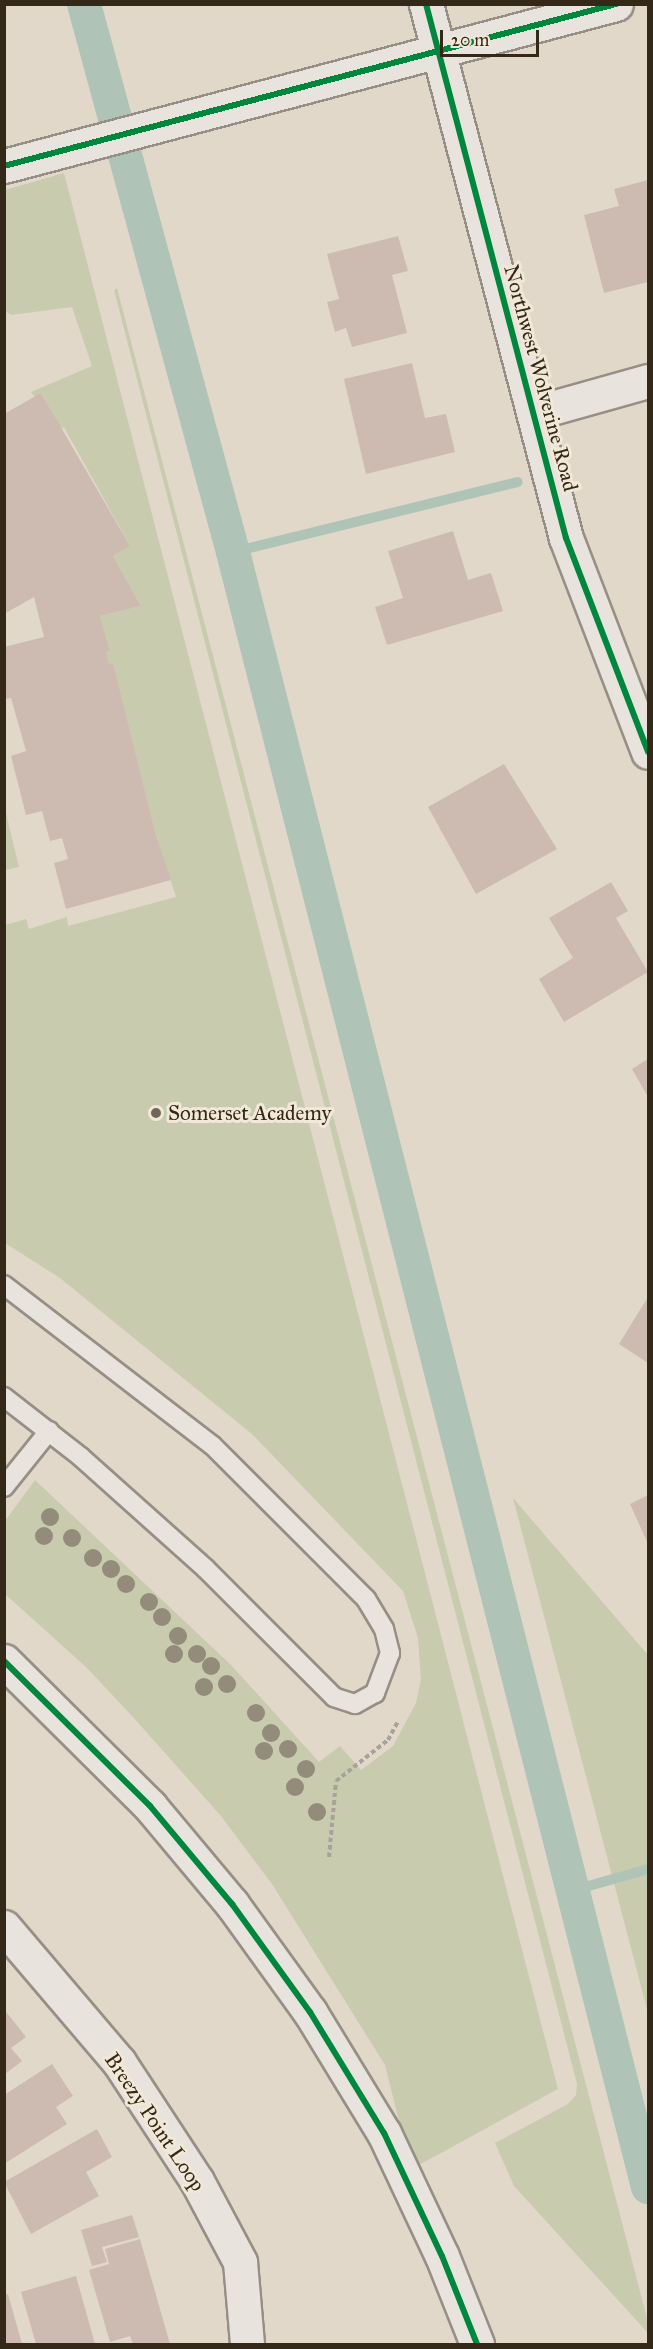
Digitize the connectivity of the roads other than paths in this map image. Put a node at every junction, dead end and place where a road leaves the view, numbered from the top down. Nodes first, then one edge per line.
1 (426, 4) edge
2 (616, 4) edge
3 (438, 54) junction
4 (12, 164) edge
5 (648, 381) edge
6 (534, 413) junction
7 (648, 752) edge
8 (4, 1285) edge
9 (8, 1407) edge
10 (49, 1431) junction
11 (4, 1487) edge
12 (4, 1661) edge
13 (4, 1927) edge
14 (247, 2344) edge
15 (477, 2344) edge

1 - 3 street, Northwest Wolverine Road
2 - 3 street
3 - 4 street
3 - 6 street, Northwest Wolverine Road
5 - 6 street
6 - 7 street, Northwest Wolverine Road
8 - 10 lane
9 - 10 lane
10 - 11 lane
12 - 15 street
13 - 14 street, Breezy Point Loop

